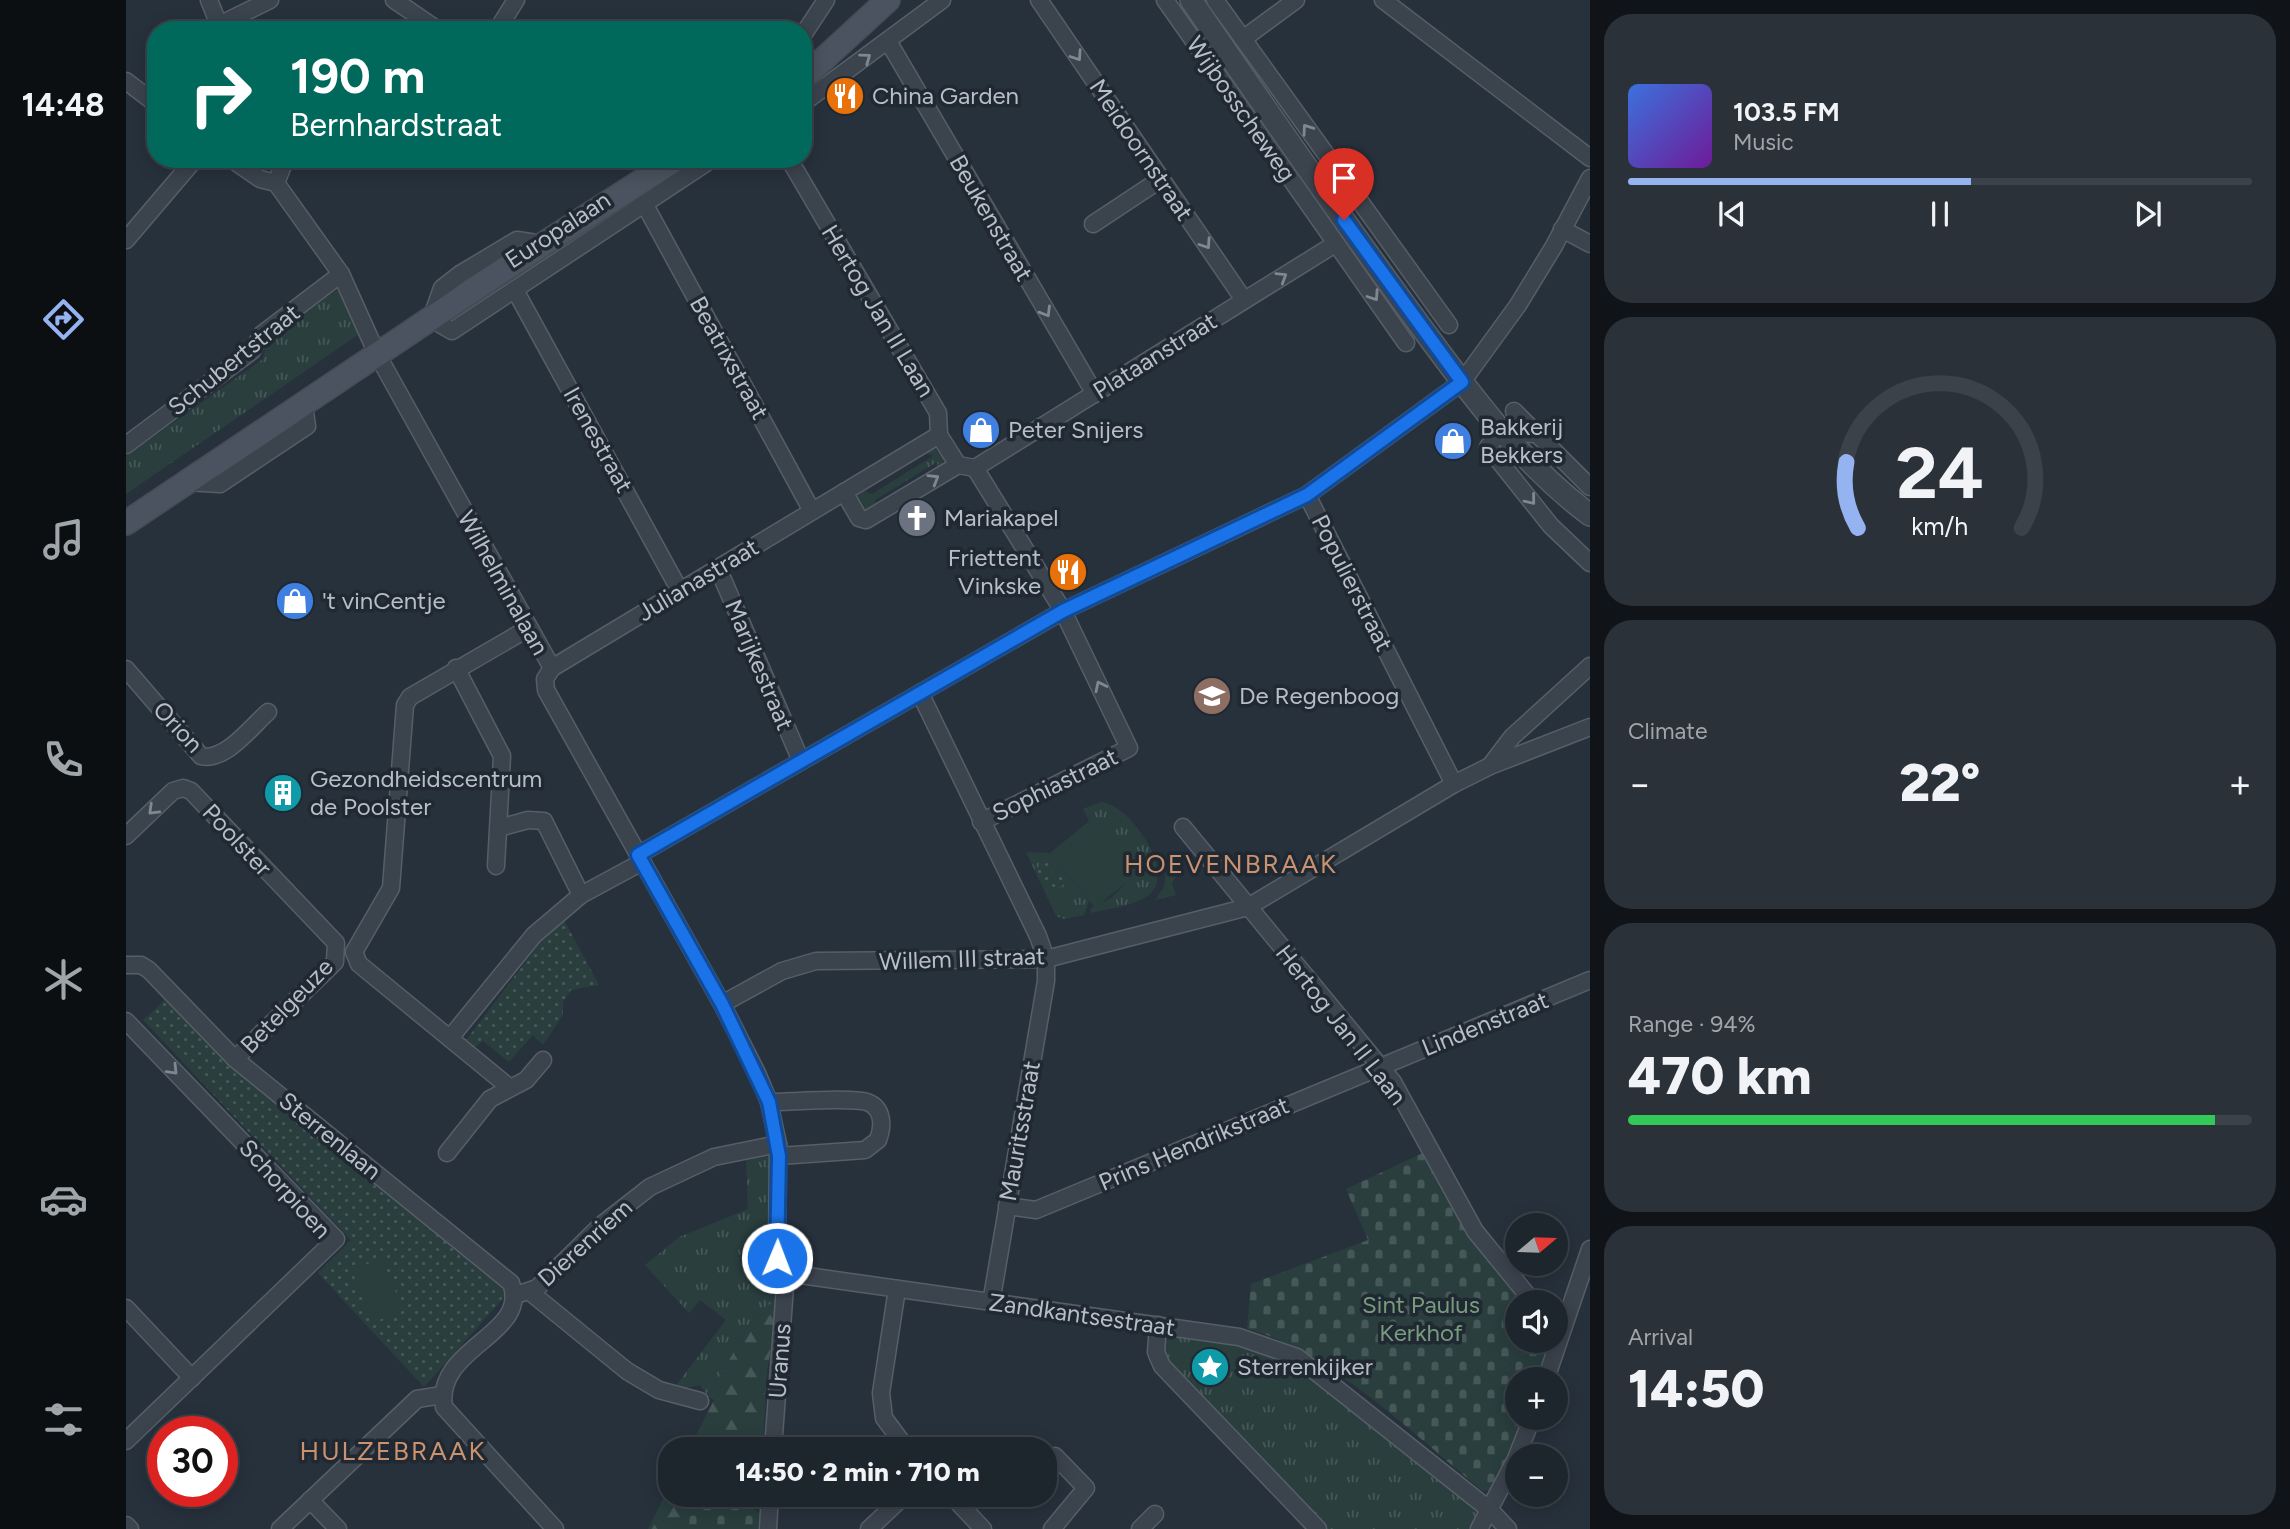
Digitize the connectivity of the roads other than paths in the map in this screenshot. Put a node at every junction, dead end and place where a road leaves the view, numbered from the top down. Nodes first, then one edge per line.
1 (209, 0) edge
2 (270, 0) edge
3 (394, 0) edge
4 (516, 0) edge
5 (826, 0) edge
6 (867, 0) edge
7 (888, 0) edge
8 (942, 0) edge
9 (1039, 0) edge
10 (1165, 0) edge
11 (1191, 0) edge
12 (1215, 0) edge
13 (1296, 0) edge
14 (1383, 0) edge
15 (218, 21) edge
16 (231, 21) edge
17 (425, 21) edge
18 (503, 21) edge
19 (812, 22) edge
20 (1243, 39) junction
21 (888, 41) junction
22 (812, 50) edge
23 (812, 70) edge
24 (126, 81) edge
25 (812, 96) edge
26 (147, 97) edge
27 (1590, 158) edge
28 (187, 168) edge
29 (244, 168) edge
30 (282, 168) edge
31 (662, 168) edge
32 (699, 168) edge
33 (794, 168) edge
34 (1590, 178) edge
35 (1161, 180) junction
36 (276, 183) junction
37 (645, 205) junction
38 (1093, 224) dead end
39 (1562, 229) junction
40 (126, 240) edge
41 (1335, 244) junction
42 (1590, 244) edge
43 (341, 274) junction
44 (515, 290) junction
45 (1244, 300) junction
46 (1433, 303) junction
47 (431, 319) junction
48 (1449, 325) dead end
49 (1415, 336) junction
50 (377, 354) junction
51 (1462, 382) junction
52 (1095, 394) junction
53 (1514, 411) dead end
54 (1500, 432) junction
55 (1535, 434) junction
56 (939, 435) junction
57 (126, 445) edge
58 (958, 465) junction
59 (975, 468) junction
60 (1590, 487) edge
61 (844, 492) junction
62 (1307, 495) junction
63 (812, 511) junction
64 (1590, 515) edge
65 (126, 523) edge
66 (1590, 564) edge
67 (718, 569) junction
68 (680, 591) junction
69 (1063, 611) junction
70 (527, 629) junction
71 (1590, 666) edge
72 (456, 668) junction
73 (552, 668) junction
74 (126, 669) edge
75 (920, 693) junction
76 (268, 712) dead end
77 (1590, 727) edge
78 (801, 761) junction
79 (1490, 766) junction
80 (1454, 785) junction
81 (981, 822) junction
82 (1183, 827) dead end
83 (499, 828) junction
84 (126, 836) edge
85 (640, 858) junction
86 (496, 866) dead end
87 (581, 895) junction
88 (1248, 906) junction
89 (346, 952) junction
90 (1046, 959) junction
91 (128, 960) edge
92 (1590, 980) edge
93 (722, 1004) junction
94 (127, 1024) edge
95 (450, 1038) junction
96 (235, 1059) junction
97 (543, 1060) dead end
98 (1379, 1067) junction
99 (509, 1087) junction
100 (769, 1102) junction
101 (778, 1150) junction
102 (447, 1153) dead end
103 (1007, 1206) junction
104 (1590, 1249) edge
105 (786, 1273) junction
106 (897, 1289) junction
107 (1523, 1290) edge
108 (523, 1293) junction
109 (991, 1303) junction
110 (1568, 1304) edge
111 (126, 1308) edge
112 (1158, 1325) junction
113 (192, 1378) junction
114 (442, 1395) junction
115 (700, 1401) dead end
116 (774, 1437) edge
117 (898, 1437) edge
118 (126, 1441) edge
119 (1057, 1458) edge
120 (1505, 1481) edge
121 (310, 1500) junction
122 (769, 1507) edge
123 (892, 1507) edge
124 (963, 1507) edge
125 (1491, 1511) junction
126 (1155, 1514) dead end
127 (280, 1529) edge
128 (338, 1529) edge
129 (555, 1529) edge
130 (768, 1529) edge
131 (869, 1529) edge
132 (984, 1529) edge
133 (1052, 1529) edge
134 (1140, 1529) edge
135 (1318, 1529) edge
136 (1479, 1529) edge
137 (1508, 1529) edge

1 - 15 street
2 - 16 street
3 - 17 street
4 - 18 street
5 - 19 street
6 - 22 main road
7 - 23 main road
8 - 21 street
9 -> 35 street, Meidoornstraat
10 - 41 street, Wijbosscheweg
11 - 49 street, Wijbosscheweg
12 - 20 street, Wijbosscheweg
13 - 20 street
14 - 27 street
46 -> 20 street, Wijbosscheweg
25 -> 21 street
21 -> 52 street, Beukenstraat
24 - 26 street
28 - 40 street
29 - 36 street
30 - 36 street
31 - 47 main road, Europalaan
32 - 37 street, Europalaan
33 - 56 street, Hertog Jan II Laan
34 - 39 street
35 - 38 street
35 -> 45 street, Meidoornstraat
36 - 43 street, Wilhelminalaan
37 - 44 street, Europalaan
37 - 63 street, Beatrixstraat
39 - 42 street
39 - 51 street
45 -> 41 street, Plataanstraat
41 -> 49 street, Wijbosscheweg
43 - 50 street, Wilhelminalaan
43 - 57 street, Schubertstraat
44 - 47 street, Europalaan
44 - 68 street, Irenestraat
45 - 52 street, Plataanstraat
46 - 48 street, Wijbosscheweg
46 - 49 street
47 - 50 main road, Europalaan
49 - 51 street, Wijbosscheweg
50 - 65 main road, Europalaan
50 - 70 street, Wilhelminalaan
51 - 54 street, Wijbosscheweg
51 - 62 street
52 - 59 street, Plataanstraat
53 - 55 street
54 - 55 street
54 - 64 street, Wijbosscheweg
54 -> 66 street
55 - 60 street
56 - 58 street, Hertog Jan II Laan
56 - 61 street, Julianastraat
58 - 59 street
61 -> 58 street
59 - 69 street
61 - 63 street, Julianastraat
62 - 69 street
62 - 80 street, Populierstraat
63 - 67 street, Julianastraat
67 - 68 street, Julianastraat
67 - 78 street, Marijkestraat
68 - 73 street, Julianastraat
69 - 75 street
81 -> 69 street, Sophiastraat
70 - 72 street, Betelgeuze
70 - 73 street, Wilhelminalaan
71 - 79 street
72 - 83 street
72 - 89 street, Betelgeuze
73 - 85 street, Wilhelminalaan
74 - 76 street, Orion
75 - 78 street
75 - 81 street
77 - 79 street, Willem III straat
78 - 85 street
79 - 80 street, Willem III straat
80 - 88 street, Willem III straat
81 - 90 street
82 - 88 street, Hertog Jan II Laan
83 - 86 street
83 - 87 street
89 -> 84 street, Poolster
85 - 87 street
85 - 93 street, Wilhelminalaan
87 - 95 street
88 - 90 street, Willem III straat
88 - 98 street, Hertog Jan II Laan
89 - 95 street, Poolster
89 - 96 street, Betelgeuze
90 - 93 street, Willem III straat
90 - 103 street, Mauritsstraat
91 - 96 street, Sterrenlaan
92 - 98 street, Lindenstraat
93 - 100 street, Wilhelminalaan
94 -> 113 street, Schorpioen
95 - 99 street, Poolster
96 - 108 street, Sterrenlaan
97 - 99 street
98 - 103 street, Prins Hendrikstraat
98 - 107 street, Hertog Jan II Laan
99 - 102 street
100 - 101 street, Wilhelminalaan
100 - 101 street, Dierenriem
101 - 105 street, Wilhelminalaan
101 - 108 street, Dierenriem
103 - 109 street, Mauritsstraat
104 - 110 street
105 - 106 street, Zandkantsestraat
105 - 116 street, Uranus
106 - 109 street, Zandkantsestraat
106 - 117 street
108 - 114 street, Dierenriem
108 - 115 street, Sterrenlaan
109 - 112 street, Zandkantsestraat
111 - 113 street
112 - 125 street, Zandkantsestraat
112 - 135 street
113 - 118 street, Schorpioen
114 - 121 street
114 - 129 street
119 - 133 street
120 - 125 street
121 - 127 street
121 - 128 street
122 - 130 street
123 - 131 street
124 - 132 street
125 - 136 street
125 - 137 street, Zandkantsestraat
126 - 134 street

